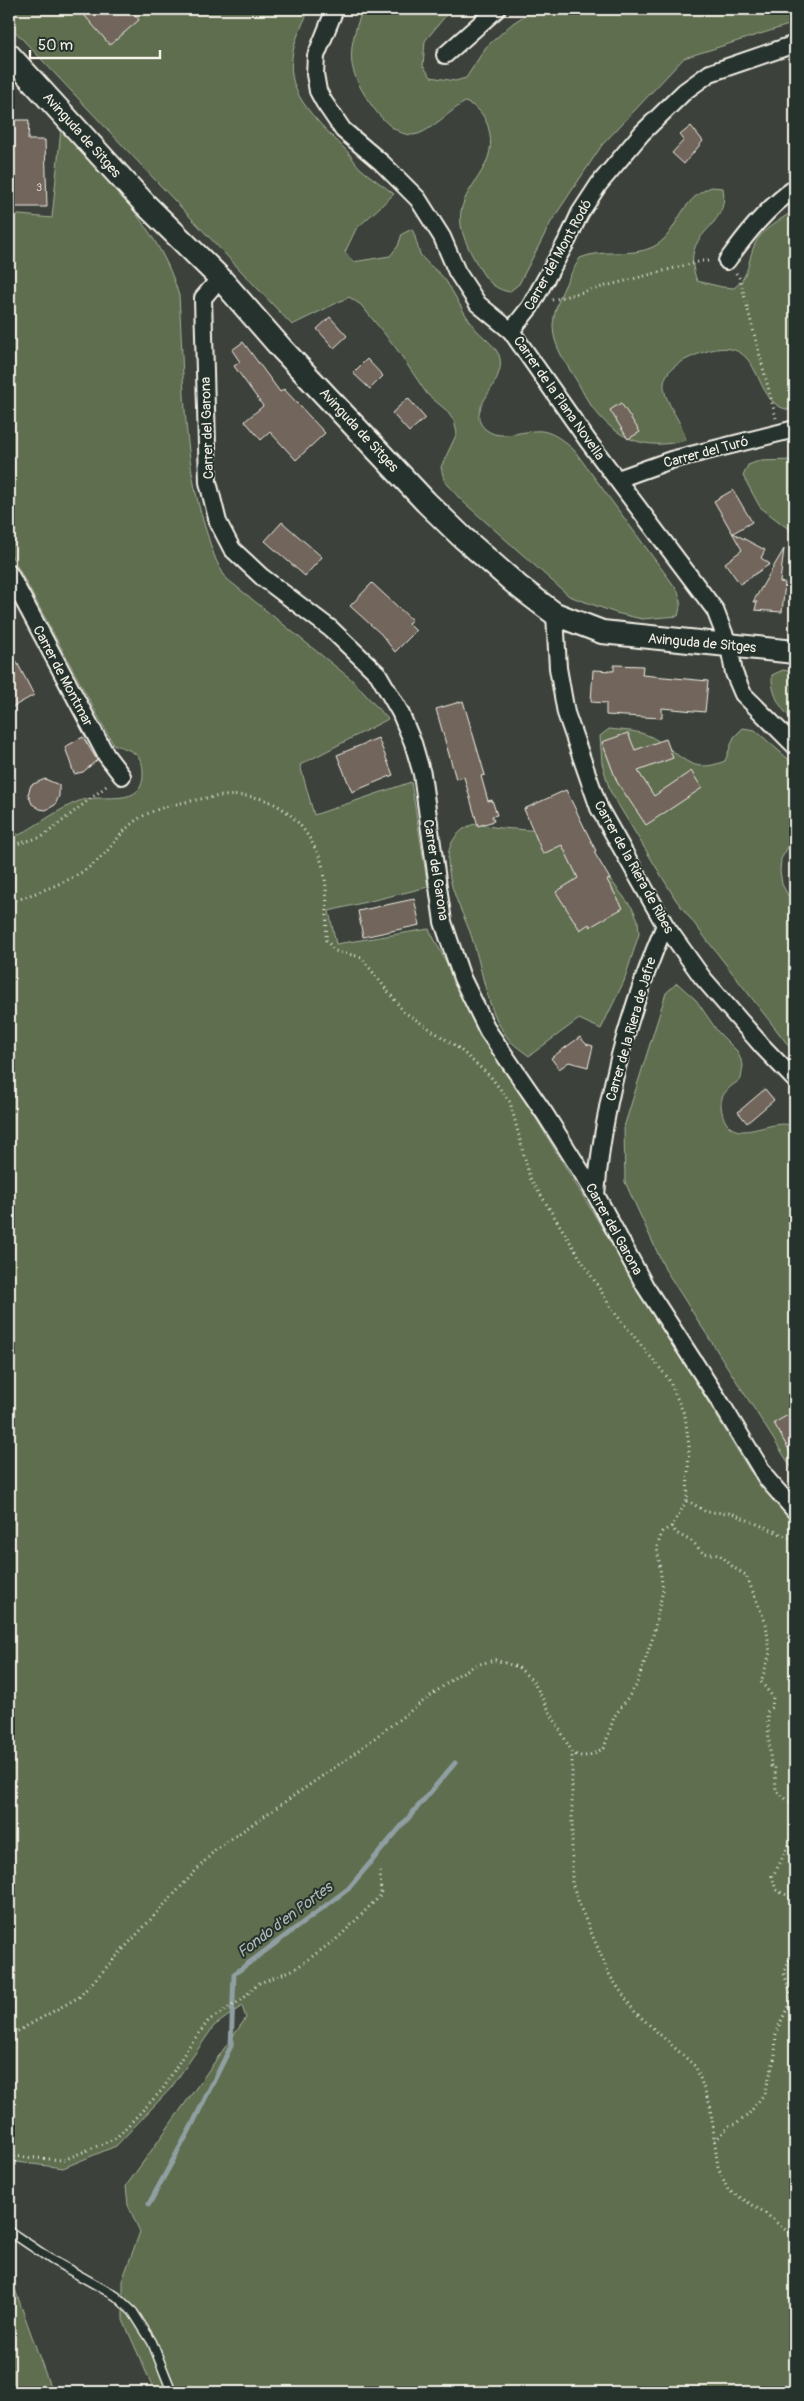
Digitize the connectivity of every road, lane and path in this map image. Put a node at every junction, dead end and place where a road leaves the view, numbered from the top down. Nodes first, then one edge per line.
1 (335, 9) edge
2 (497, 9) edge
3 (795, 44) edge
4 (9, 55) edge
5 (445, 55) dead end
6 (795, 188) edge
7 (702, 261) dead end
8 (727, 261) dead end
9 (220, 278) junction
10 (740, 279) dead end
11 (553, 301) dead end
12 (511, 331) junction
13 (795, 429) edge
14 (779, 432) junction
15 (618, 479) junction
16 (9, 573) edge
17 (555, 614) junction
18 (729, 646) junction
19 (795, 652) edge
20 (795, 746) edge
21 (122, 776) joint
22 (9, 846) edge
23 (9, 896) edge
24 (15, 901) junction
25 (9, 907) edge
26 (664, 925) junction
27 (795, 1080) edge
28 (596, 1195) junction
29 (687, 1500) junction
30 (795, 1510) edge
31 (672, 1526) junction
32 (795, 1540) edge
33 (572, 1752) junction
34 (795, 1806) edge
35 (795, 1837) edge
36 (380, 1870) dead end
37 (795, 1898) edge
38 (795, 1945) edge
39 (9, 2036) edge
40 (715, 2142) junction
41 (9, 2156) edge
42 (9, 2231) edge
43 (795, 2238) edge
44 (172, 2392) edge

1 - 12 street, Carrer de la Plana Novella
2 - 5 street
3 - 12 street, Carrer del Mont Rodó
4 - 9 street, Avinguda de Sitges
6 - 8 street
7 - 11 path
9 - 17 street, Avinguda de Sitges
9 - 28 street, Carrer del Garona
10 - 14 path
12 - 15 street, Carrer de la Plana Novella
13 - 14 street, Carrer del Turó
14 - 15 street, Carrer del Turó
15 - 18 street, Carrer de la Plana Novella
16 - 21 street, Carrer de Montmar
17 - 18 street, Avinguda de Sitges
17 - 26 street, Carrer de la Riera de Ribes
18 - 19 street, Avinguda de Sitges
18 - 20 street, Carrer de la Plana Novella
21 - 22 path
23 - 24 path
24 - 25 path
24 - 29 path
26 - 27 street, Carrer de la Riera de Ribes
26 - 28 street, Carrer de la Riera de Jafre
28 - 30 street, Carrer del Garona
29 - 31 path
29 - 32 path
31 - 33 path
31 - 34 path
33 - 39 path
33 - 40 path
35 - 37 path
36 - 41 path
38 - 40 path
40 - 43 path
42 - 44 lane

